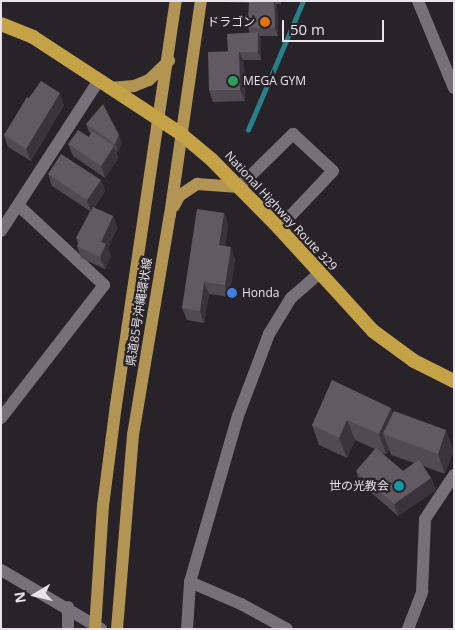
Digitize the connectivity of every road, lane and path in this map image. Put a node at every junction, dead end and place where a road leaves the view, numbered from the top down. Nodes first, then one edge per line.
1 (176, 1) edge
2 (201, 1) edge
3 (418, 1) edge
4 (1, 24) edge
5 (169, 60) junction
6 (104, 84) junction
7 (454, 88) edge
8 (161, 119) junction
9 (182, 134) junction
10 (239, 187) junction
11 (18, 205) junction
12 (170, 215) junction
13 (280, 228) junction
14 (1, 231) edge
15 (319, 274) junction
16 (454, 381) edge
17 (1, 418) edge
18 (454, 475) edge
19 (1, 570) edge
20 (190, 582) junction
21 (68, 607) junction
22 (97, 627) edge
23 (68, 629) edge
24 (118, 629) edge
25 (187, 629) edge
26 (287, 629) edge
27 (408, 629) edge

1 - 5 main road, 県道85号沖縄環状線
2 - 9 main road, 県道85号沖縄環状線
3 - 7 street
4 - 6 highway, National Highway Route 329
5 - 6 main road
5 - 8 main road, 県道85号沖縄環状線
6 - 8 highway, National Highway Route 329
6 - 11 street
8 - 9 highway, National Highway Route 329
8 - 22 main road, 県道85号沖縄環状線
9 - 10 highway, National Highway Route 329
9 - 12 main road, 県道85号沖縄環状線
10 - 12 main road
10 - 13 highway, National Highway Route 329
10 - 13 street
11 - 14 street
11 - 17 street
12 - 24 main road, 県道85号沖縄環状線
13 - 15 highway, National Highway Route 329
15 - 16 highway, National Highway Route 329
15 - 20 street
18 - 27 street
19 - 21 street
20 - 25 street
20 - 26 street
21 - 22 street
21 - 23 street

